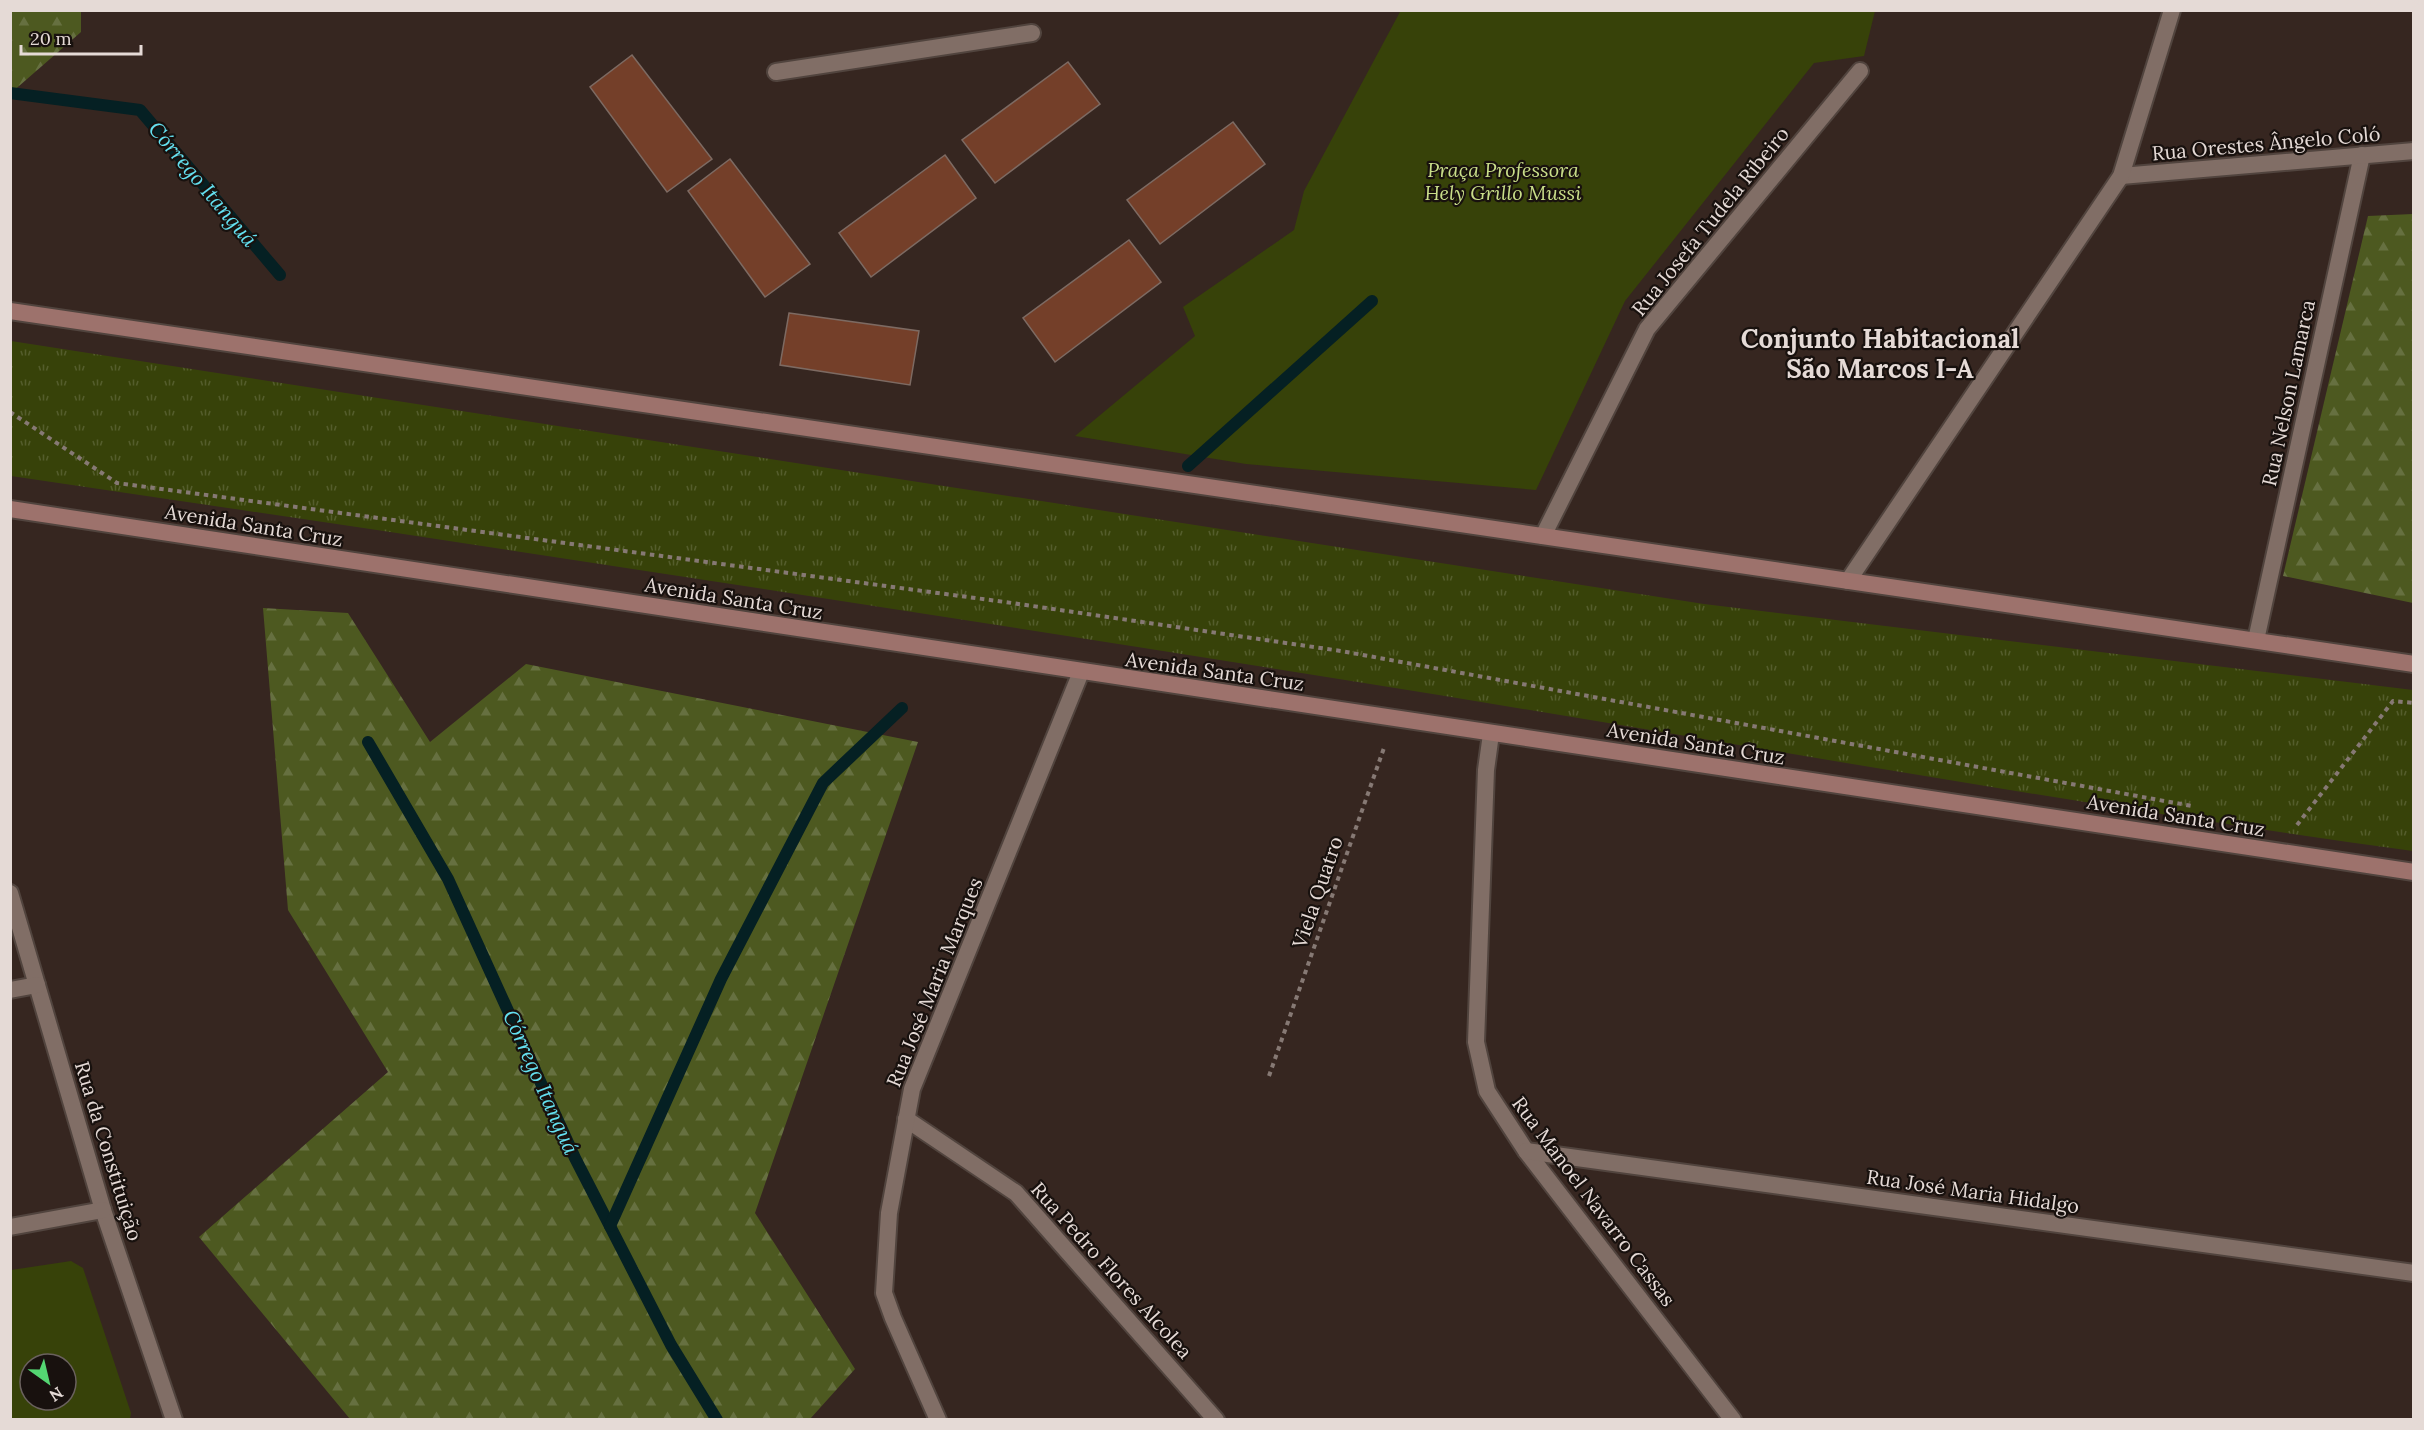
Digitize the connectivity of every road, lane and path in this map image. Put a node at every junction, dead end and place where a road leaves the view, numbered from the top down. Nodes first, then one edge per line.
1 (2172, 10) edge
2 (1032, 33) dead end
3 (1860, 71) dead end
4 (776, 72) dead end
5 (2414, 152) edge
6 (2362, 155) junction
7 (2121, 176) junction
8 (10, 311) edge
9 (10, 412) edge
10 (10, 509) edge
11 (1543, 536) junction
12 (1848, 581) junction
13 (2256, 640) junction
14 (2414, 663) edge
15 (1081, 672) junction
16 (2414, 703) edge
17 (1394, 718) junction
18 (1491, 734) junction
19 (2204, 808) dead end
20 (2286, 823) dead end
21 (2414, 872) edge
22 (10, 893) edge
23 (37, 985) junction
24 (10, 990) edge
25 (1269, 1076) dead end
26 (906, 1119) junction
27 (1526, 1151) junction
28 (103, 1210) junction
29 (10, 1227) edge
30 (2414, 1273) edge
31 (174, 1419) edge
32 (938, 1419) edge
33 (1216, 1419) edge
34 (1733, 1419) edge

1 - 7 street
2 - 4 street
3 - 11 street, Rua Josefa Tudela Ribeiro
5 - 6 street, Rua Orestes Ângelo Coló
6 - 7 street, Rua Orestes Ângelo Coló
6 - 13 street, Rua Nelson Lamarca
7 - 12 street
8 - 11 main road
9 - 19 path
10 - 15 main road, Avenida Santa Cruz
11 - 12 main road
12 - 13 main road
13 - 14 main road
15 - 17 main road, Avenida Santa Cruz
15 - 26 street, Rua José Maria Marques
16 - 20 path
17 - 18 main road, Avenida Santa Cruz
17 - 25 path, Viela Quatro
18 - 21 main road, Avenida Santa Cruz
18 - 27 street, Rua Manoel Navarro Cassas
22 - 23 street, Rua da Constituição
23 - 24 street
23 - 28 street, Rua da Constituição
26 - 32 street, Rua José Maria Marques
26 - 33 street, Rua Pedro Flores Alcolea
27 - 30 street, Rua José Maria Hidalgo
27 - 34 street, Rua Manoel Navarro Cassas
28 - 29 street
28 - 31 street, Rua da Constituição

